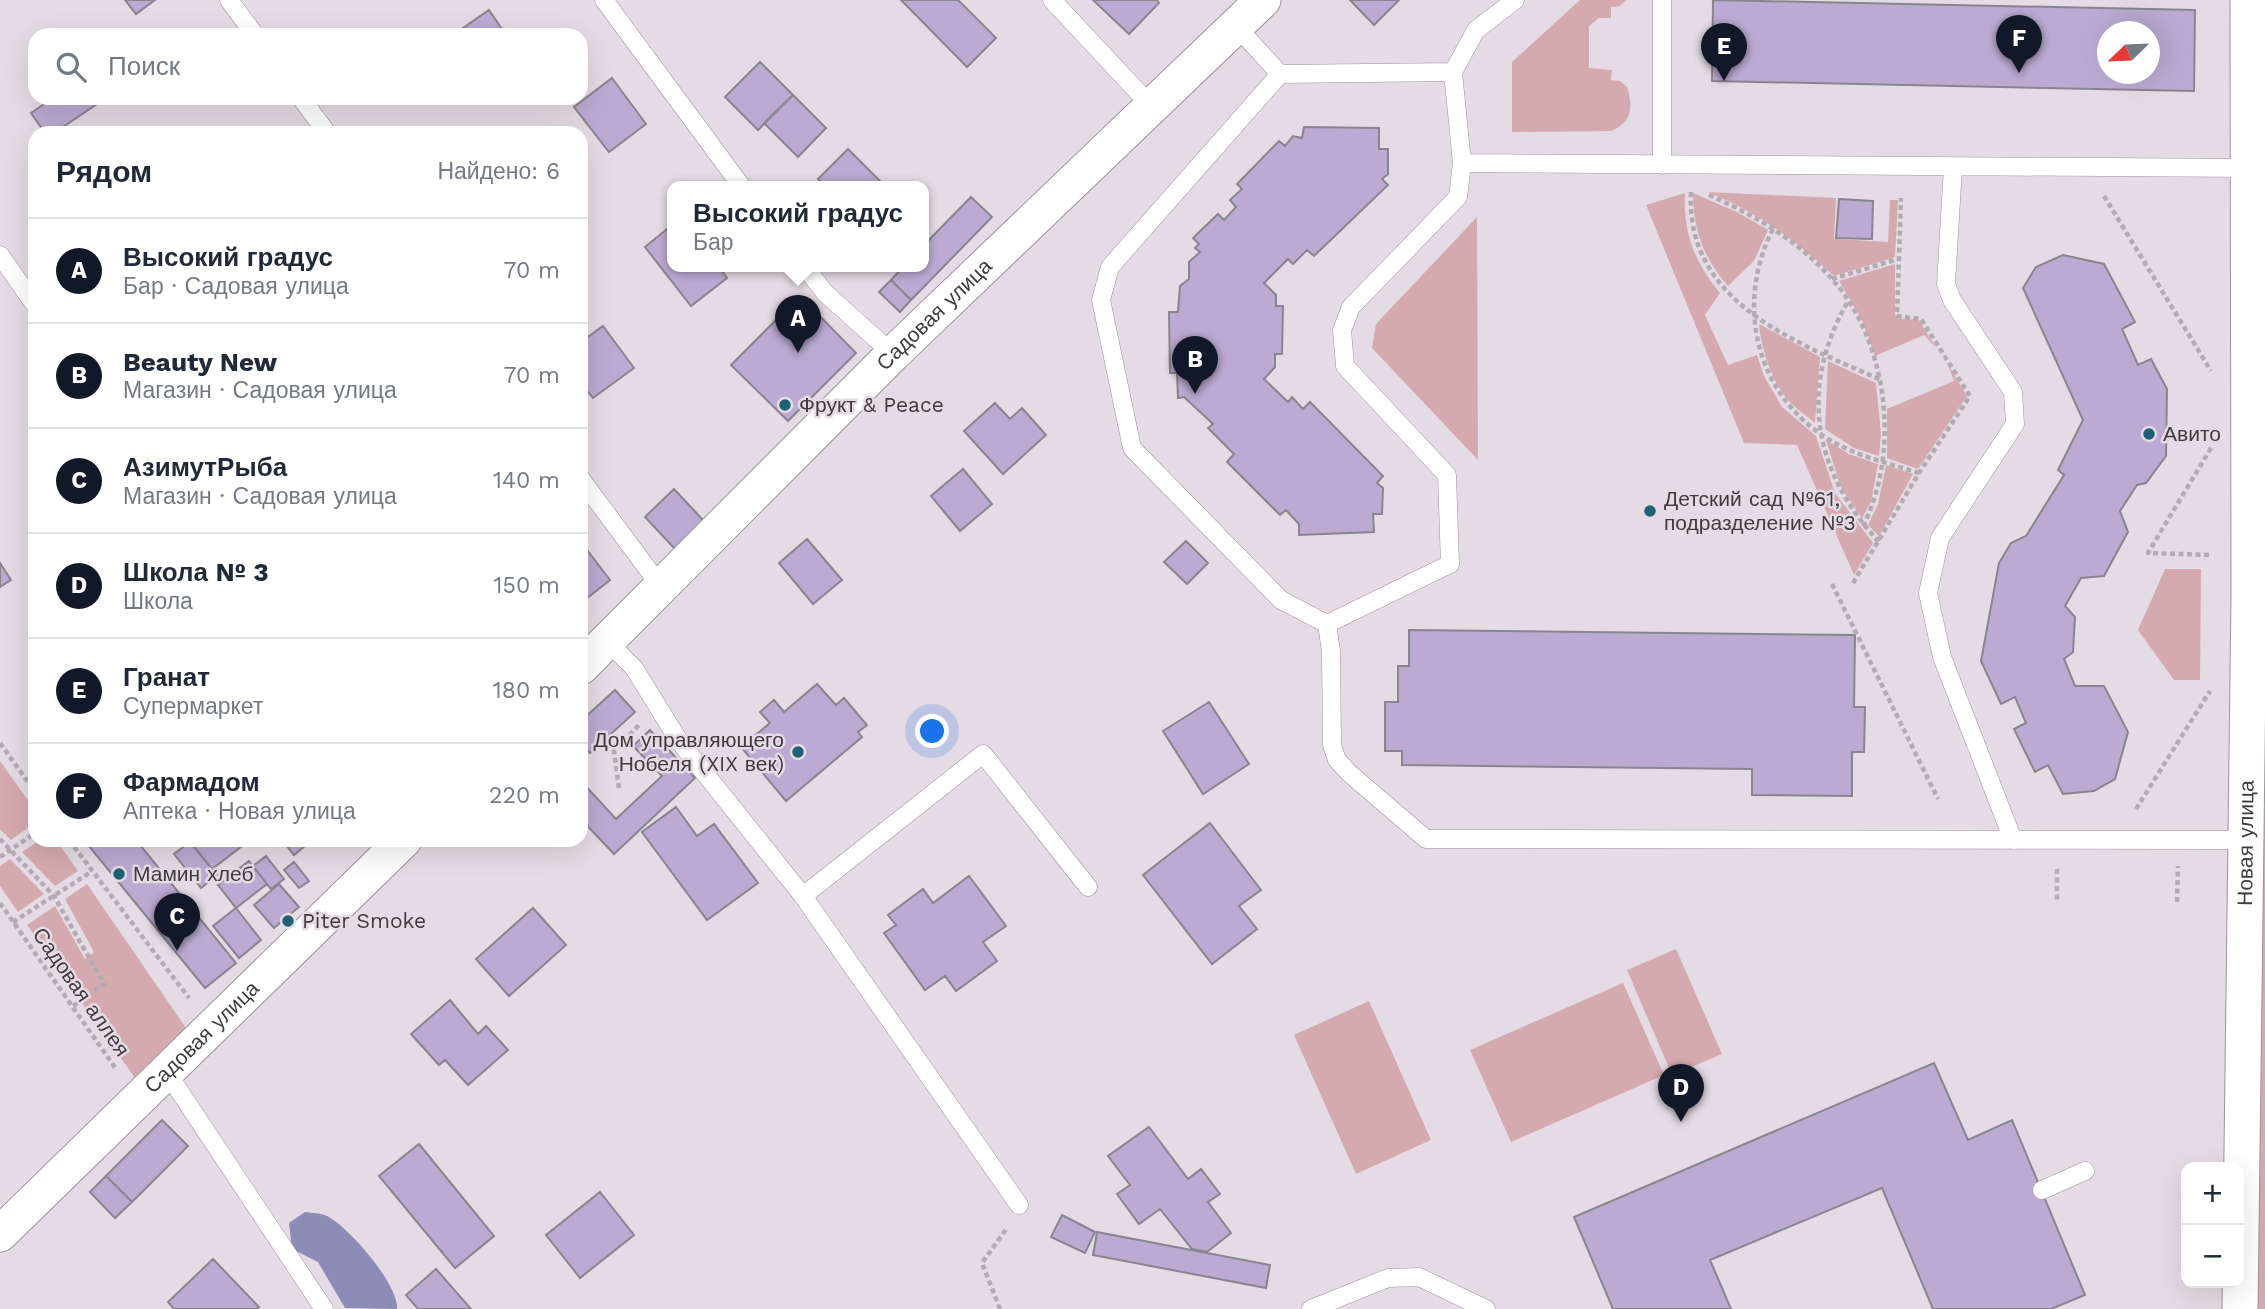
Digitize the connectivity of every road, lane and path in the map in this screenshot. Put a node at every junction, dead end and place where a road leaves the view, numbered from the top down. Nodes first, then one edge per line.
1 (229, 0) edge
2 (604, 0) edge
3 (1052, 0) edge
4 (1263, 0) edge
5 (1514, 0) edge
6 (1662, 0) edge
7 (2248, 0) edge
8 (1237, 27) junction
9 (250, 28) edge
10 (1452, 72) junction
11 (1280, 74) junction
12 (306, 105) edge
13 (1152, 107) junction
14 (322, 126) edge
15 (1462, 163) junction
16 (1661, 165) junction
17 (1954, 167) junction
18 (2249, 168) junction
19 (738, 181) edge
20 (2103, 195) dead end
21 (1901, 198) dead end
22 (1773, 229) junction
23 (0, 255) edge
24 (1898, 259) junction
25 (808, 272) edge
26 (1832, 279) junction
27 (28, 295) edge
28 (1848, 302) junction
29 (1754, 317) junction
30 (893, 354) junction
31 (1824, 355) junction
32 (2214, 376) dead end
33 (1879, 379) junction
34 (1820, 433) junction
35 (2214, 442) dead end
36 (1882, 461) junction
37 (1919, 472) junction
38 (588, 488) edge
39 (1863, 526) junction
40 (1879, 542) junction
41 (2225, 555) dead end
42 (1853, 583) dead end
43 (1832, 584) dead end
44 (661, 587) junction
45 (2257, 597) edge
46 (1327, 624) junction
47 (607, 640) junction
48 (588, 660) edge
49 (2218, 680) dead end
50 (657, 707) junction
51 (0, 743) edge
52 (28, 782) edge
53 (619, 788) dead end
54 (1938, 799) dead end
55 (2136, 809) dead end
56 (28, 837) edge
57 (0, 839) edge
58 (2013, 840) junction
59 (2246, 840) junction
60 (74, 847) edge
61 (397, 847) edge
62 (10, 849) junction
63 (0, 857) edge
64 (2057, 864) dead end
65 (2178, 865) dead end
66 (91, 872) junction
67 (1088, 887) dead end
68 (54, 896) junction
69 (803, 897) junction
70 (2177, 902) dead end
71 (0, 903) edge
72 (2057, 903) dead end
73 (13, 922) junction
74 (72, 1007) junction
75 (211, 1026) junction
76 (166, 1070) junction
77 (137, 1098) junction
78 (2085, 1171) dead end
79 (2042, 1190) dead end
80 (1019, 1205) joint
81 (0, 1234) edge
82 (324, 1309) edge
83 (1000, 1309) edge
84 (1311, 1309) edge
85 (1486, 1309) edge
86 (2240, 1309) edge

1 - 9 lane
2 - 19 lane
3 - 13 lane
4 - 8 street, Садовая улица
5 - 10 lane
6 - 16 lane
7 - 18 street, Новая улица
8 - 11 lane
8 - 13 street, Садовая улица
10 - 11 lane
10 - 15 lane
11 - 46 lane
12 - 14 lane
13 - 30 street, Садовая улица
15 - 16 lane
15 - 46 lane
16 - 17 lane
17 - 18 lane
17 - 58 lane
18 - 45 street, Новая улица
20 - 32 path
21 - 24 path
22 - 26 path
22 - 29 path
22 - 29 path
23 - 27 lane
24 - 26 path
24 - 37 path
25 - 30 lane
26 - 28 path
28 - 31 path
28 - 33 path
29 - 31 path
29 - 34 path
30 - 44 street, Садовая улица
31 - 33 path
31 - 34 path
33 - 36 path
34 - 36 path
34 - 39 path
35 - 41 path
36 - 37 path
36 - 39 path
37 - 40 path
38 - 44 lane
39 - 40 path
40 - 42 path
43 - 54 path
44 - 47 street, Садовая улица
45 - 59 street, Новая улица
46 - 58 lane
47 - 48 street, Садовая улица
47 - 50 lane
49 - 55 path
50 - 53 path
50 - 69 lane
51 - 52 path
56 - 62 path
57 - 62 path
58 - 59 lane
59 - 86 street, Новая улица
60 - 66 path
61 - 75 street, Садовая улица
62 - 63 path
62 - 68 path
64 - 72 path
65 - 70 path
66 - 68 path
66 - 75 path
67 - 69 lane
68 - 73 path
68 - 74 path
69 - 80 lane
71 - 73 path, Садовая аллея
73 - 74 path, Садовая аллея
74 - 77 path, Садовая аллея
75 - 76 street, Садовая улица
76 - 77 street, Садовая улица
76 - 82 lane
77 - 81 street, Садовая улица
78 - 79 lane
80 - 83 path
84 - 85 lane

